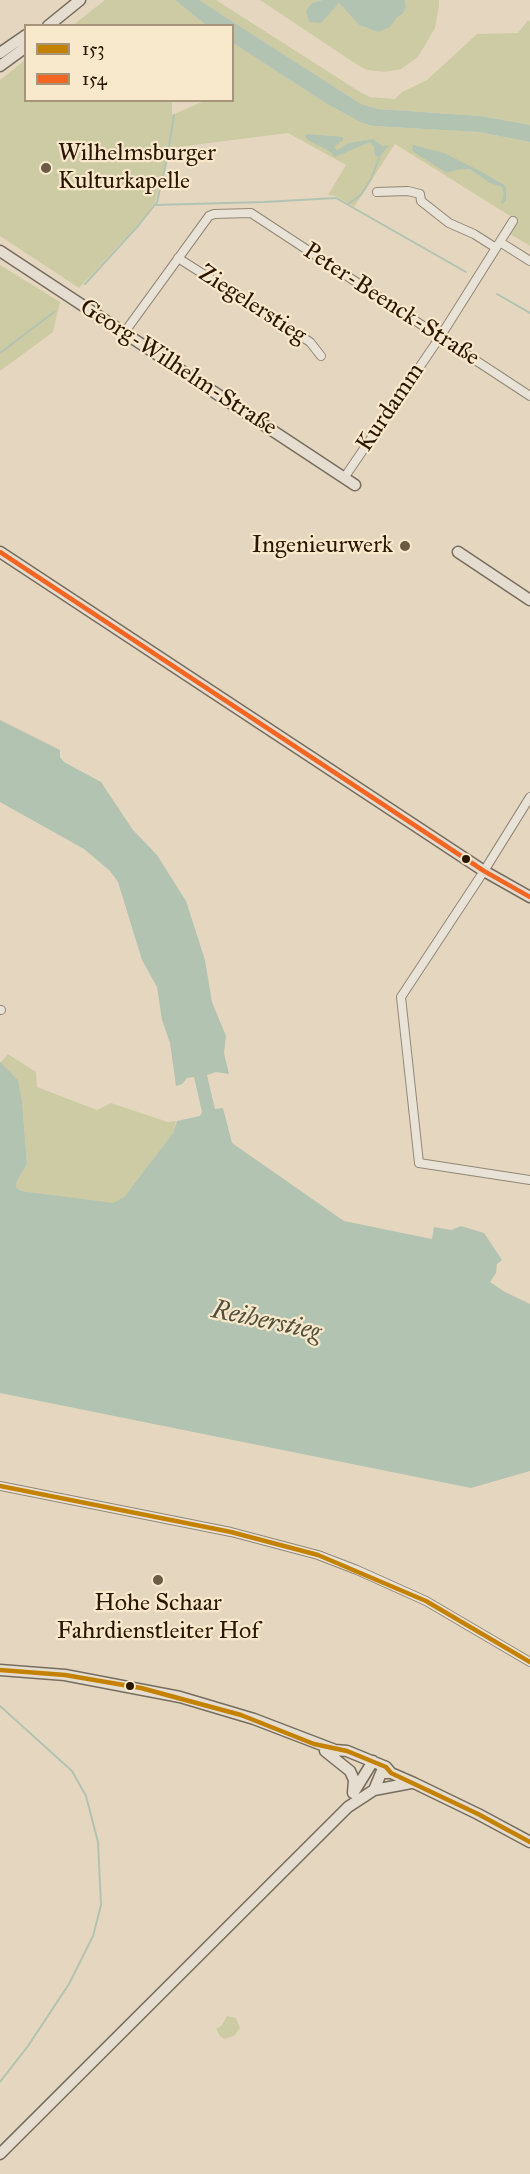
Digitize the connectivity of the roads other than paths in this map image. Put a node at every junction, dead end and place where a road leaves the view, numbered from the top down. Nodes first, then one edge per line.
1 (81, 0) edge
2 (49, 24) edge
3 (24, 37) edge
4 (24, 48) edge
5 (2, 56) edge
6 (377, 192) dead end
7 (513, 221) dead end
8 (498, 245) junction
9 (0, 251) edge
10 (178, 258) junction
11 (530, 261) edge
12 (124, 333) junction
13 (440, 337) junction
14 (321, 356) dead end
15 (530, 396) edge
16 (344, 478) junction
17 (356, 485) dead end
18 (0, 552) edge
19 (458, 552) dead end
20 (530, 600) edge
21 (530, 796) edge
22 (484, 872) junction
23 (530, 897) edge
24 (530, 1180) edge
25 (0, 1486) edge
26 (530, 1662) edge
27 (0, 1670) edge
28 (314, 1743) junction
29 (371, 1765) junction
30 (385, 1770) junction
31 (414, 1783) junction
32 (374, 1790) junction
33 (353, 1793) junction
34 (348, 1807) junction
35 (530, 1842) edge
36 (0, 2154) edge

1 - 2 main road
3 - 5 main road
4 - 5 main road
6 - 8 street
7 - 8 street, Kurdamm
8 - 11 street
8 - 13 street, Kurdamm
9 - 12 main road, Georg-Wilhelm-Straße
10 - 12 street
10 - 13 street, Peter-Beenck-Straße
10 - 14 street, Ziegelerstieg
12 - 16 main road, Georg-Wilhelm-Straße
13 - 15 street, Peter-Beenck-Straße
13 - 16 street, Kurdamm
16 - 17 main road, Georg-Wilhelm-Straße
18 - 22 main road
19 - 20 main road
21 - 22 street
22 - 23 main road
22 - 24 street
25 - 26 street
27 - 28 main road
28 - 29 main road
28 - 33 main road
29 - 30 main road
29 - 33 main road
30 - 31 main road
30 - 32 main road
31 - 32 main road
31 - 35 main road
32 - 34 main road
33 - 34 main road
34 - 36 main road

